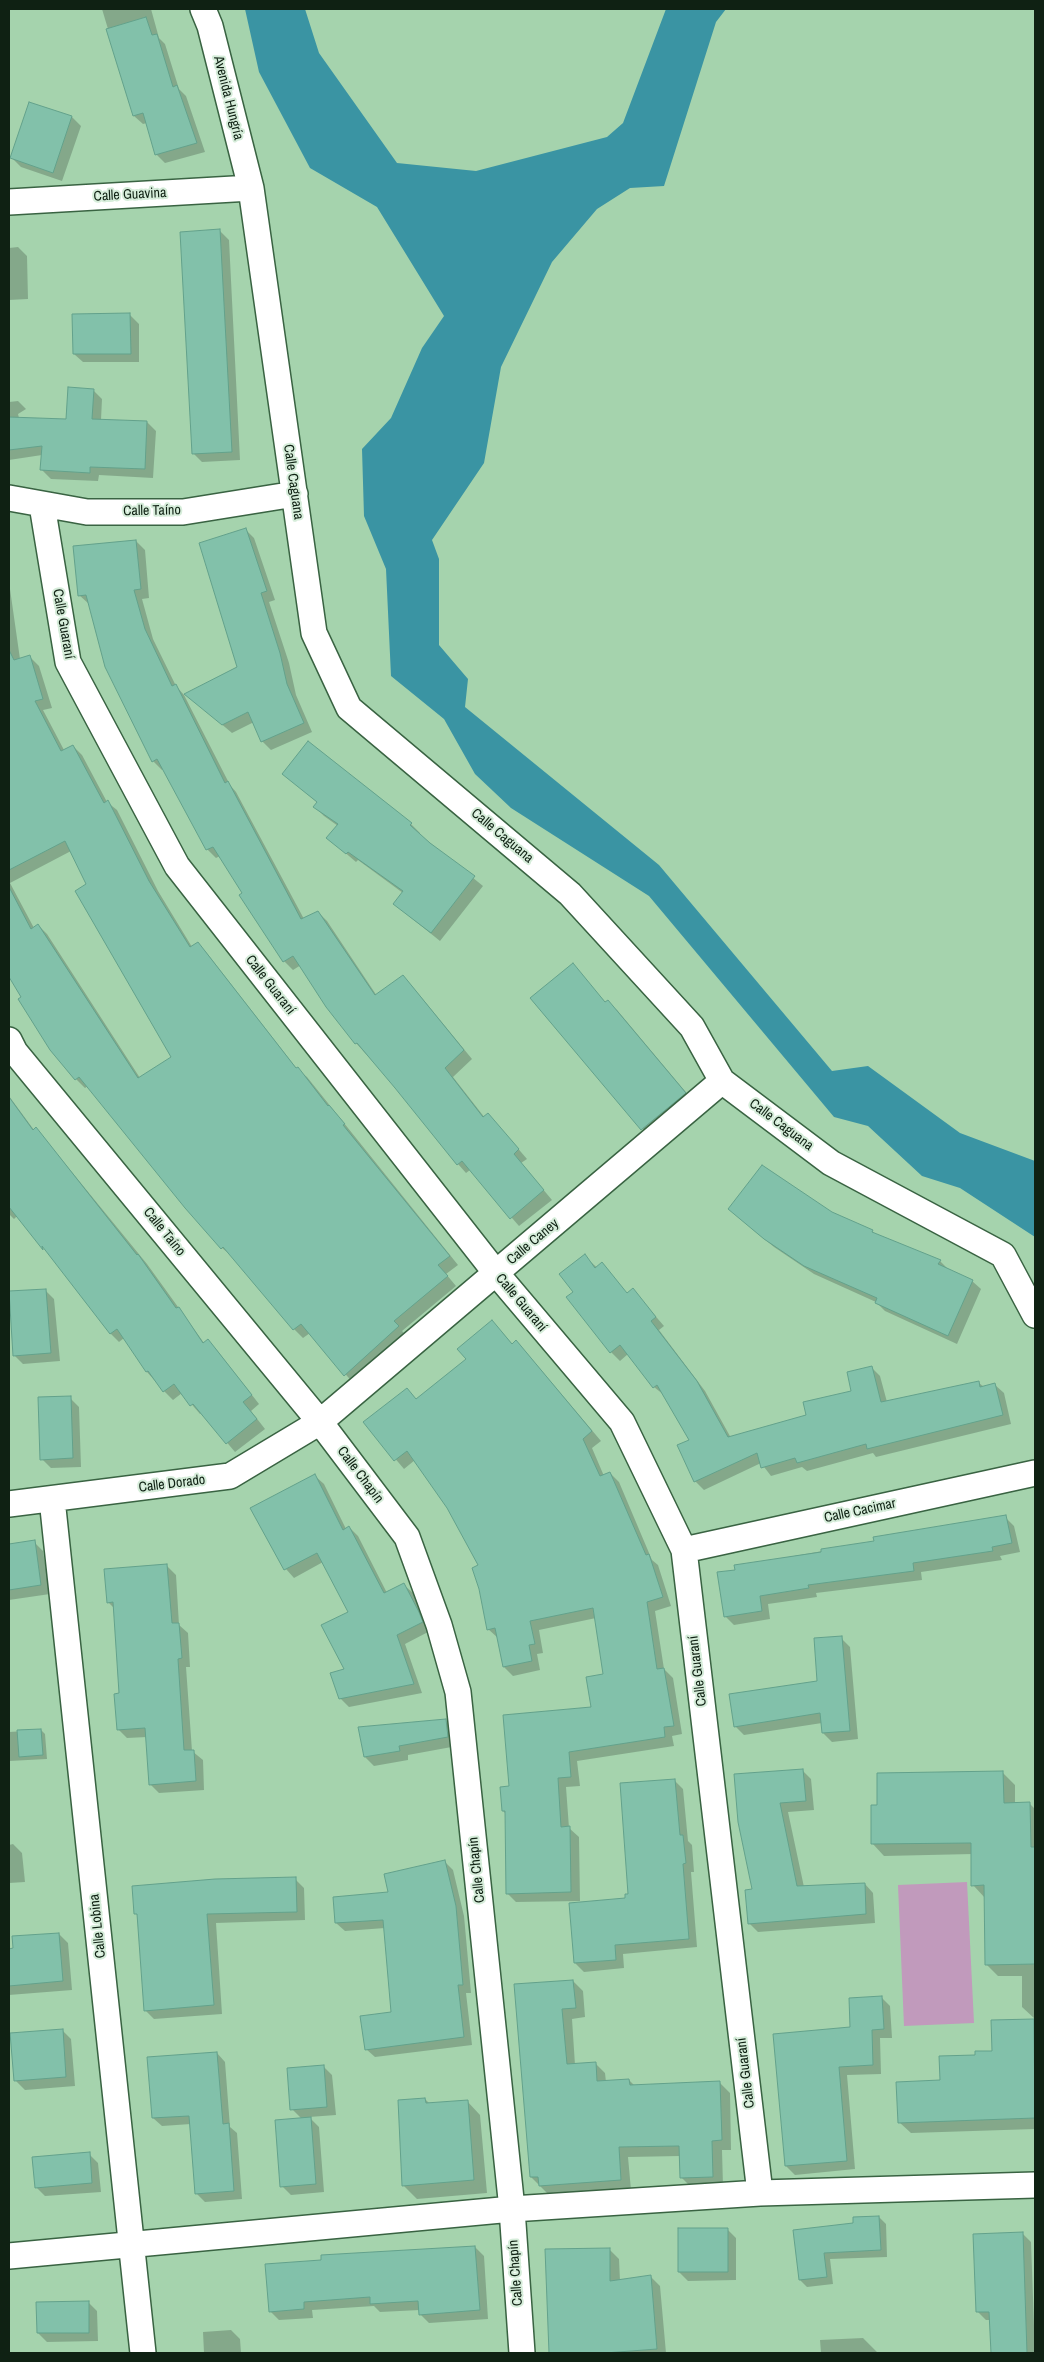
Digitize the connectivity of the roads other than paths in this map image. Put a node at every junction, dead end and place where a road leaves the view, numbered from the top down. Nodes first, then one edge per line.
1 (203, 9) edge
2 (251, 188) junction
3 (9, 202) edge
4 (295, 494) junction
5 (9, 498) edge
6 (42, 505) junction
7 (9, 1040) edge
8 (722, 1081) junction
9 (496, 1273) junction
10 (1035, 1315) edge
11 (320, 1422) junction
12 (1035, 1473) edge
13 (52, 1499) junction
14 (9, 1504) edge
15 (684, 1550) junction
16 (1035, 2185) edge
17 (760, 2193) junction
18 (512, 2209) junction
19 (132, 2245) junction
20 (9, 2256) edge
21 (144, 2353) edge
22 (522, 2353) edge

1 - 2 street, Avenida Hungría
2 - 3 street, Calle Guavina
2 - 4 street, Calle Caguana
4 - 6 street, Calle Taíno
4 - 8 street, Calle Caguana
5 - 6 street, Calle Taíno
6 - 9 street, Calle Guaraní
7 - 11 street, Calle Taíno
8 - 9 street, Calle Caney
8 - 10 street, Calle Caguana
9 - 11 street, Calle Caney
9 - 15 street, Calle Guaraní
11 - 13 street, Calle Dorado
11 - 18 street, Calle Chapín
12 - 15 street, Calle Cacimar
13 - 14 street, Calle Dorado
13 - 19 street, Calle Lobina
15 - 17 street, Calle Guaraní
16 - 17 street
17 - 18 street
18 - 19 street
18 - 22 street, Calle Chapín
19 - 20 street
19 - 21 street, Calle Lobina

